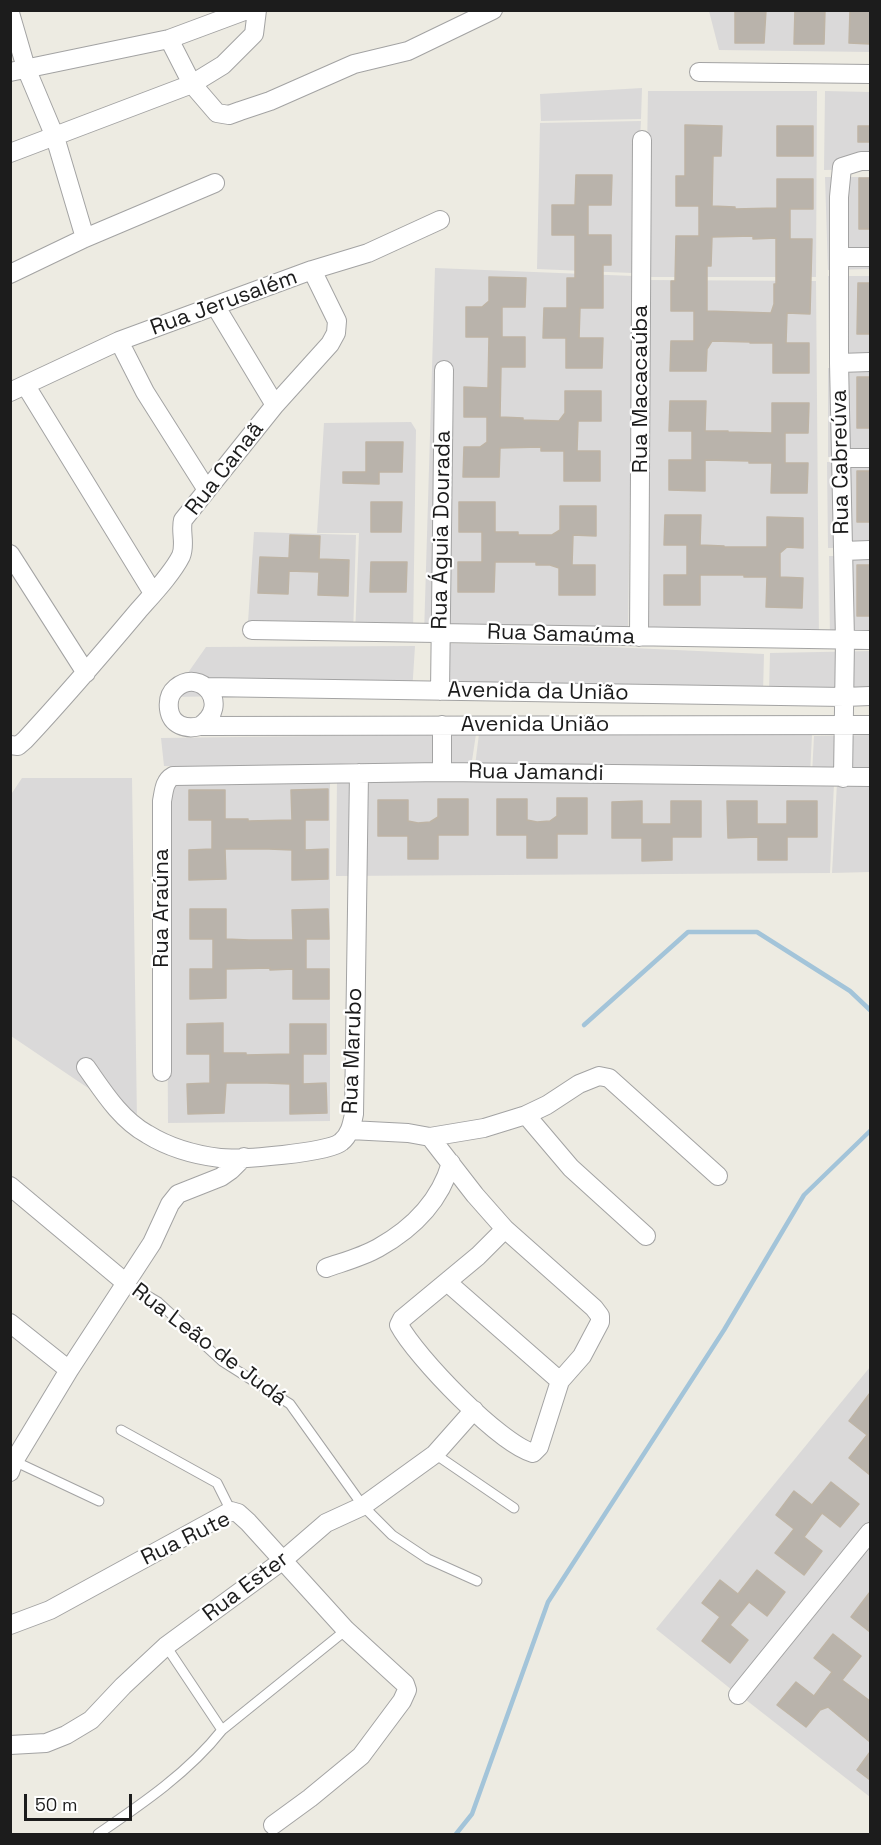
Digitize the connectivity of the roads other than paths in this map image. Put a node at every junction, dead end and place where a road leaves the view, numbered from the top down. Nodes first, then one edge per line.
1 (247, 10) edge
2 (258, 10) edge
3 (493, 10) edge
4 (10, 13) edge
5 (169, 39) junction
6 (18, 70) edge
7 (699, 72) dead end
8 (870, 74) edge
9 (192, 84) junction
10 (55, 137) junction
11 (642, 140) dead end
12 (10, 153) edge
13 (866, 161) edge
14 (215, 183) dead end
15 (440, 220) dead end
16 (85, 238) junction
17 (841, 257) junction
18 (870, 257) edge
19 (312, 270) junction
20 (10, 274) edge
21 (216, 307) junction
22 (118, 341) junction
23 (870, 362) edge
24 (839, 363) junction
25 (444, 370) dead end
26 (18, 389) edge
27 (275, 405) junction
28 (841, 458) junction
29 (870, 458) edge
30 (207, 490) junction
31 (870, 550) edge
32 (843, 551) junction
33 (10, 554) edge
34 (153, 593) junction
35 (252, 630) dead end
36 (441, 632) junction
37 (639, 637) junction
38 (845, 640) junction
39 (870, 640) edge
40 (86, 673) junction
41 (206, 687) junction
42 (440, 691) junction
43 (870, 696) edge
44 (844, 697) junction
45 (442, 725) junction
46 (843, 725) junction
47 (870, 725) edge
48 (200, 726) junction
49 (14, 746) edge
50 (442, 772) junction
51 (359, 773) junction
52 (202, 776) joint
53 (870, 777) edge
54 (843, 778) junction
55 (86, 1067) dead end
56 (162, 1072) dead end
57 (526, 1115) junction
58 (350, 1130) junction
59 (430, 1137) junction
60 (244, 1157) junction
61 (452, 1163) junction
62 (718, 1176) dead end
63 (10, 1186) edge
64 (505, 1228) junction
65 (646, 1236) dead end
66 (326, 1268) dead end
67 (447, 1282) junction
68 (126, 1283) junction
69 (10, 1323) edge
70 (69, 1370) junction
71 (560, 1381) junction
72 (474, 1410) junction
73 (121, 1430) dead end
74 (435, 1454) junction
75 (12, 1466) edge
76 (99, 1501) dead end
77 (363, 1506) junction
78 (514, 1508) dead end
79 (231, 1511) junction
80 (870, 1532) edge
81 (282, 1561) junction
82 (477, 1581) dead end
83 (10, 1625) edge
84 (346, 1630) junction
85 (166, 1646) junction
86 (738, 1695) dead end
87 (222, 1730) junction
88 (10, 1745) edge
89 (273, 1825) dead end
90 (98, 1834) edge

1 - 5 street
2 - 9 street
3 - 9 street
4 - 6 street
5 - 6 street
5 - 9 street
6 - 10 street
7 - 8 street
9 - 10 street
10 - 12 street
10 - 16 street
11 - 37 street, Rua Macacaúba
13 - 17 street, Rua Cabreúva
14 - 16 street
15 - 19 street, Rua Jerusalém
16 - 20 street
17 - 18 street
17 - 24 street, Rua Cabreúva
19 - 21 street, Rua Jerusalém
19 - 27 street, Rua Canaã
21 - 22 street, Rua Jerusalém
21 - 27 street
22 - 26 street, Rua Jerusalém
22 - 30 street
23 - 24 street
24 - 28 street, Rua Cabreúva
25 - 36 street, Rua Águia Dourada
26 - 34 street
27 - 30 street, Rua Canaã
28 - 29 street
28 - 32 street, Rua Cabreúva
30 - 34 street, Rua Canaã
31 - 32 street
32 - 38 street, Rua Cabreúva
33 - 40 street
34 - 40 street, Rua Canaã
35 - 36 street, Rua Samaúma
36 - 37 street, Rua Samaúma
36 - 42 street, Rua Águia Dourada
37 - 38 street, Rua Samaúma
38 - 39 street, Rua Samaúma
38 - 44 street, Rua Cabreúva
40 - 49 street, Rua Canaã
41 - 42 street, Avenida da União
41 - 48 street
41 - 48 street, Avenida da União
42 - 44 street, Avenida da União
43 - 44 street, Avenida da União
44 - 46 street, Rua Cabreúva
45 - 46 street, Avenida União
45 - 48 street, Avenida União
45 - 50 street, Avenida da União
46 - 47 street, Avenida União
46 - 54 street, Rua Cabreúva
50 - 51 street, Rua Jamandi
50 - 54 street, Rua Jamandi
51 - 52 street, Rua Jamandi
51 - 58 street, Rua Marubo
52 - 56 street, Rua Araúna
53 - 54 street, Rua Jamandi
55 - 60 street, Rua Marubo
57 - 59 street
57 - 62 street
57 - 65 street
58 - 59 street
58 - 60 street, Rua Marubo
59 - 61 street
60 - 68 street
61 - 64 street
61 - 66 street
63 - 68 street, Rua Leão de Judá
64 - 67 street
64 - 71 street
67 - 71 street
67 - 72 street
68 - 70 street
68 - 77 lane, Rua Leão de Judá
69 - 70 street
70 - 75 street
71 - 72 street
72 - 74 street, Rua Ester
73 - 79 lane
74 - 77 street, Rua Ester
74 - 78 lane
75 - 76 lane
77 - 81 street, Rua Ester
77 - 82 lane, Rua Leão de Judá
79 - 81 street, Rua Rute
79 - 83 street, Rua Rute
80 - 86 street
81 - 84 street, Rua Rute
81 - 85 street, Rua Ester
84 - 87 lane
84 - 89 street, Rua Rute
85 - 87 lane
85 - 88 street, Rua Ester
87 - 90 lane

